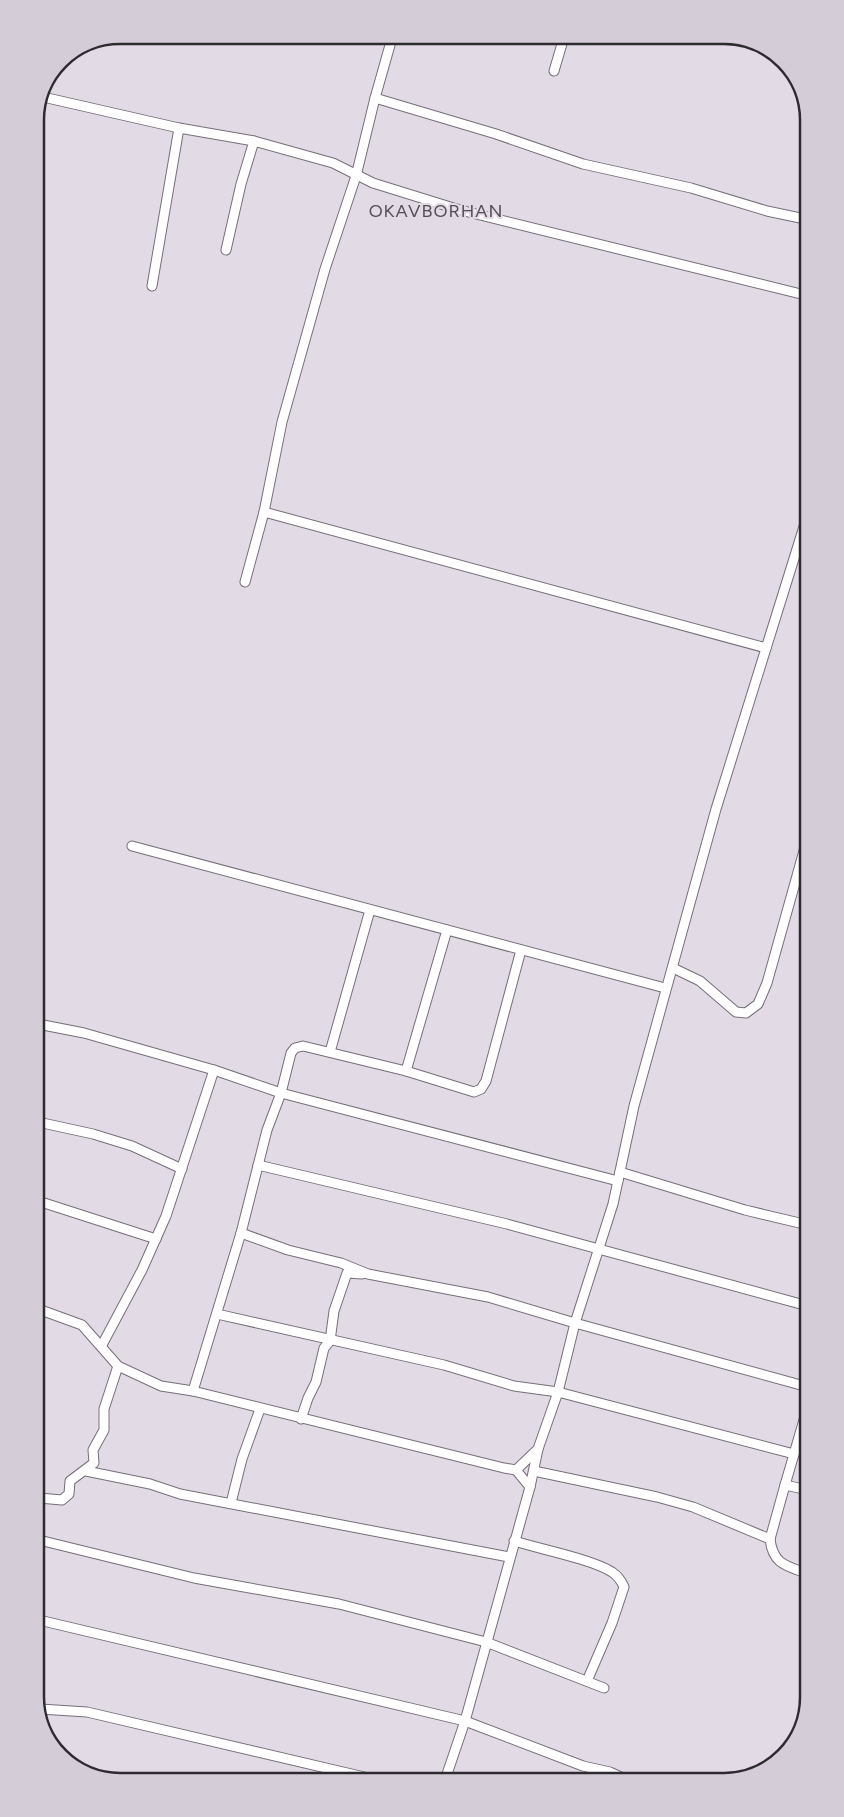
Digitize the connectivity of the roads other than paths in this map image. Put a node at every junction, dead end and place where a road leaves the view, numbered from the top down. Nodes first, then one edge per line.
1 (390, 44) edge
2 (562, 44) edge
3 (554, 71) dead end
4 (47, 98) edge
5 (375, 98) junction
6 (179, 128) junction
7 (254, 141) junction
8 (356, 176) junction
9 (800, 218) edge
10 (226, 250) dead end
11 (152, 286) dead end
12 (800, 293) edge
13 (264, 512) junction
14 (800, 539) edge
15 (244, 582) dead end
16 (766, 648) junction
17 (132, 846) dead end
18 (800, 862) edge
19 (370, 910) junction
20 (446, 930) junction
21 (521, 950) junction
22 (673, 968) junction
23 (666, 988) junction
24 (44, 1025) edge
25 (330, 1052) junction
26 (214, 1070) junction
27 (406, 1071) junction
28 (281, 1093) junction
29 (44, 1123) edge
30 (258, 1165) junction
31 (182, 1169) junction
32 (620, 1172) junction
33 (618, 1181) junction
34 (44, 1203) edge
35 (800, 1223) edge
36 (241, 1233) junction
37 (156, 1239) junction
38 (598, 1248) junction
39 (471, 1297) dead end
40 (800, 1304) edge
41 (44, 1311) edge
42 (217, 1314) junction
43 (575, 1323) junction
44 (330, 1341) junction
45 (102, 1346) junction
46 (118, 1366) junction
47 (800, 1385) edge
48 (193, 1390) junction
49 (558, 1392) junction
50 (260, 1409) junction
51 (302, 1419) junction
52 (800, 1433) edge
53 (538, 1448) junction
54 (794, 1454) junction
55 (516, 1470) junction
56 (86, 1471) junction
57 (534, 1471) junction
58 (785, 1485) junction
59 (530, 1487) junction
60 (800, 1488) edge
61 (44, 1498) edge
62 (231, 1503) junction
63 (770, 1539) junction
64 (44, 1541) edge
65 (514, 1541) junction
66 (510, 1557) junction
67 (800, 1571) edge
68 (44, 1621) edge
69 (486, 1642) junction
70 (587, 1681) junction
71 (604, 1688) dead end
72 (45, 1709) edge
73 (465, 1721) junction
74 (348, 1773) edge
75 (447, 1773) edge
76 (612, 1773) edge

1 - 5 street
2 - 3 street
4 - 6 street
5 - 8 street
5 - 9 street
6 - 7 street
6 - 11 street
7 - 8 street
7 - 10 street
8 - 12 street
8 - 13 street
13 - 15 street
13 - 16 street
14 - 16 street
16 - 22 street
17 - 19 street
18 - 22 street
19 - 20 street
19 - 25 street
20 - 21 street
20 - 27 street
21 - 23 street
21 - 27 street
22 - 23 street
23 - 32 street
24 - 26 street
25 - 27 street
25 - 28 street
26 - 28 street
26 - 31 street
28 - 30 street
28 - 33 street
29 - 31 street
30 - 36 street
30 - 38 street
31 - 37 street
32 - 33 street
32 - 35 street
33 - 38 street
34 - 37 street
36 - 42 street
36 - 43 street
37 - 45 street
38 - 40 street
38 - 43 street
39 - 44 street
41 - 45 street
42 - 44 street
42 - 48 street
43 - 47 street
43 - 49 street
44 - 49 street
44 - 51 street
45 - 46 street
46 - 48 street
46 - 56 street
48 - 50 street
49 - 53 street
49 - 54 street
50 - 51 street
50 - 62 street
51 - 55 street
52 - 54 street
53 - 55 street
53 - 57 street
54 - 58 street
55 - 59 street
56 - 61 street
56 - 62 street
57 - 59 street
57 - 63 street
58 - 60 street
58 - 63 street
59 - 65 street
62 - 66 street
63 - 67 street
64 - 69 street
65 - 66 street
65 - 70 street
66 - 69 street
68 - 73 street
69 - 70 street
69 - 73 street
70 - 71 street
72 - 74 street
73 - 75 street
73 - 76 street

